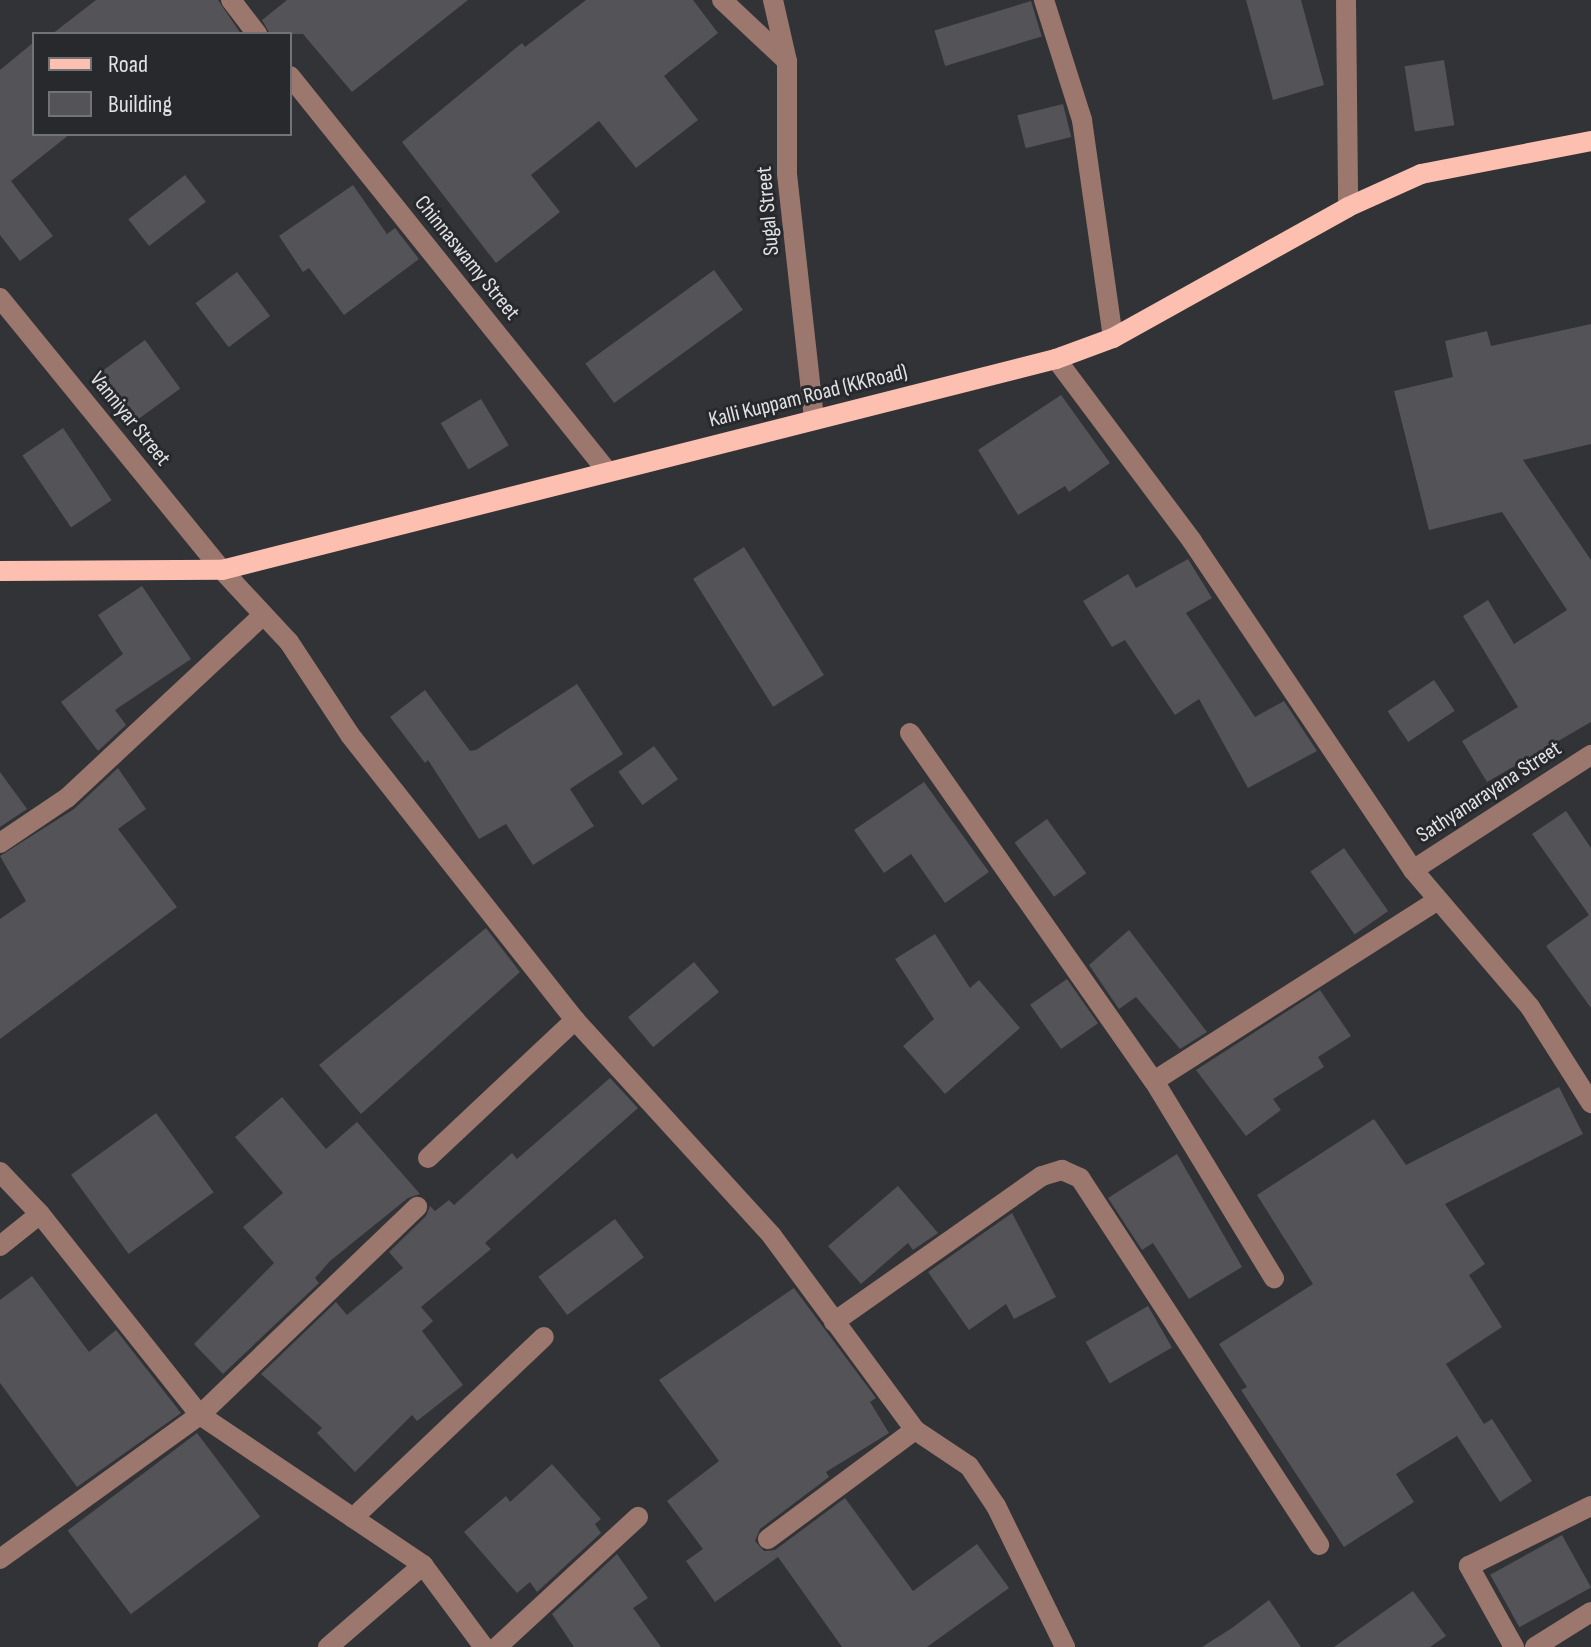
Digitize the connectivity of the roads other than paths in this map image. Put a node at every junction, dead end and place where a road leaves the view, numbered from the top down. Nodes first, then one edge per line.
1 (231, 0) edge
2 (722, 0) edge
3 (773, 0) edge
4 (1044, 0) edge
5 (1346, 0) edge
6 (255, 32) edge
7 (787, 61) junction
8 (292, 78) edge
9 (1591, 141) edge
10 (1348, 207) junction
11 (0, 298) edge
12 (1113, 338) junction
13 (1056, 359) junction
14 (814, 419) junction
15 (607, 471) junction
16 (222, 570) junction
17 (0, 571) edge
18 (263, 615) junction
19 (910, 733) dead end
20 (1591, 755) edge
21 (0, 843) edge
22 (1413, 870) junction
23 (1438, 900) junction
24 (575, 1020) junction
25 (1154, 1081) junction
26 (1591, 1103) edge
27 (428, 1158) dead end
28 (0, 1172) edge
29 (417, 1207) dead end
30 (40, 1214) junction
31 (0, 1246) edge
32 (1274, 1278) dead end
33 (834, 1322) junction
34 (544, 1337) dead end
35 (200, 1415) junction
36 (915, 1430) junction
37 (1591, 1506) edge
38 (638, 1517) dead end
39 (353, 1518) junction
40 (768, 1539) dead end
41 (1319, 1545) dead end
42 (0, 1559) edge
43 (423, 1565) junction
44 (1591, 1612) edge
45 (328, 1647) edge
46 (484, 1647) edge
47 (497, 1647) edge
48 (1065, 1647) edge
49 (1514, 1647) edge
50 (1535, 1647) edge

1 - 6 street
2 - 7 street
3 - 7 street, Sugal Street
4 - 12 street
5 - 10 street
7 - 14 street, Sugal Street
8 - 15 street, Chinnaswamy Street
9 - 10 main road, Kalli Kuppam Road (KKRoad)
10 - 12 main road, Kalli Kuppam Road (KKRoad)
11 - 16 street, Vanniyar Street
12 - 13 main road, Kalli Kuppam Road (KKRoad)
13 - 14 main road, Kalli Kuppam Road (KKRoad)
13 - 22 street
14 - 15 main road, Kalli Kuppam Road (KKRoad)
15 - 16 main road, Kalli Kuppam Road (KKRoad)
16 - 17 main road, Kalli Kuppam Road (KKRoad)
16 - 18 street, Vanniyar Street
18 - 21 street
18 - 24 street, Vanniyar Street
19 - 25 street
20 - 22 street, Sathyanarayana Street
22 - 23 street
23 - 25 street
23 - 26 street
24 - 27 street
24 - 33 street, Vanniyar Street
25 - 32 street
28 - 30 street
29 - 35 street
30 - 31 street
30 - 35 street
33 - 36 street, Vanniyar Street
33 - 41 street
34 - 39 street
35 - 39 street
35 - 42 street
36 - 40 street
36 - 48 street, Vanniyar Street
37 - 49 street
38 - 47 street
39 - 43 street
43 - 45 street
43 - 46 street
44 - 50 street

